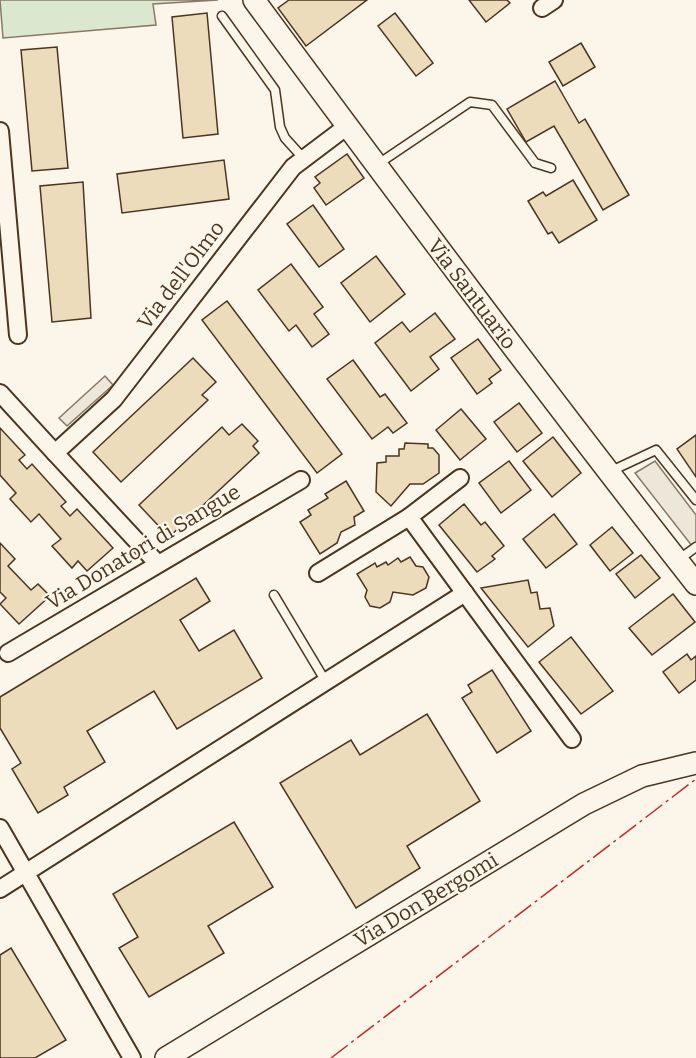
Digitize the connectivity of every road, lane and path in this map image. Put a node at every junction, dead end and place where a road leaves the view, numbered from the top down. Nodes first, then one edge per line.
1 (259, 2) edge
2 (222, 16) dead end
3 (346, 127) junction
4 (0, 131) edge
5 (304, 159) junction
6 (375, 166) junction
7 (551, 168) dead end
8 (18, 335) dead end
9 (0, 393) edge
10 (55, 453) junction
11 (608, 472) junction
12 (460, 478) dead end
13 (301, 480) dead end
14 (696, 500) edge
15 (409, 517) junction
16 (696, 548) edge
17 (677, 560) junction
18 (158, 564) junction
19 (318, 573) dead end
20 (696, 584) edge
21 (465, 593) junction
22 (274, 595) dead end
23 (3, 652) edge
24 (326, 682) junction
25 (572, 739) dead end
26 (696, 763) edge
27 (0, 828) edge
28 (27, 873) junction
29 (0, 889) edge
30 (132, 1058) edge
31 (166, 1058) edge

1 - 3 street, Via Santuario
2 - 5 lane
3 - 5 street, Via dell'Olmo
3 - 6 street, Via Santuario
4 - 8 street
5 - 10 street, Via dell'Olmo
6 - 7 lane
6 - 11 street, Via Santuario
9 - 10 street
10 - 18 street
11 - 14 lane
11 - 17 street, Via Santuario
12 - 15 street
13 - 18 street, Via Donatori di Sangue
15 - 19 street
15 - 21 street
16 - 17 lane
17 - 20 street, Via Santuario
18 - 23 street, Via Donatori di Sangue
21 - 24 street
21 - 25 street
22 - 24 lane
24 - 28 street
26 - 31 street, Via Don Bergomi
27 - 28 street
28 - 29 street
28 - 30 street

